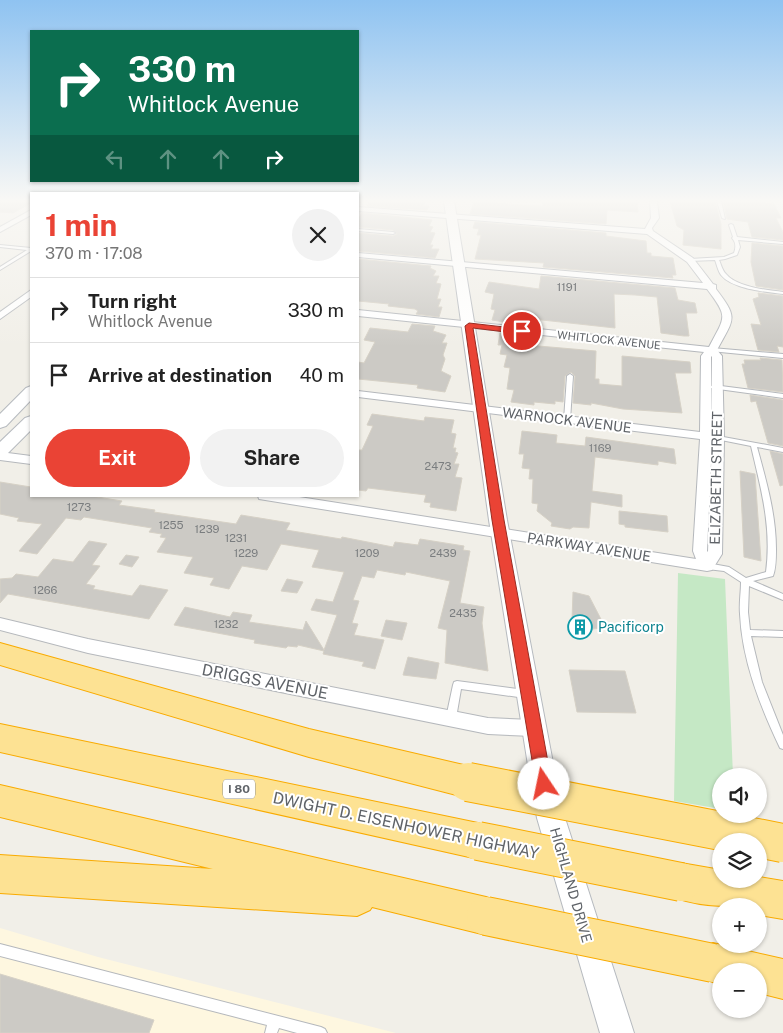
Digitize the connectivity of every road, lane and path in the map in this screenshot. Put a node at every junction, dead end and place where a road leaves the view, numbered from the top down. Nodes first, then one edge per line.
1 (457, 249) edge
2 (674, 249) edge
3 (737, 249) edge
4 (30, 250) edge
5 (359, 255) edge
6 (717, 259) junction
7 (690, 260) junction
8 (459, 264) junction
9 (0, 269) edge
10 (713, 287) junction
11 (783, 293) edge
12 (30, 295) edge
13 (359, 314) edge
14 (0, 316) edge
15 (469, 326) junction
16 (712, 350) junction
17 (783, 356) edge
18 (570, 376) dead end
19 (711, 387) junction
20 (30, 392) edge
21 (359, 394) edge
22 (783, 396) edge
23 (481, 409) junction
24 (568, 420) junction
25 (30, 422) edge
26 (0, 423) edge
27 (712, 438) junction
28 (754, 446) junction
29 (783, 450) edge
30 (0, 451) edge
31 (0, 456) edge
32 (30, 460) edge
33 (270, 497) edge
34 (500, 533) junction
35 (707, 566) junction
36 (745, 581) junction
37 (783, 597) edge
38 (0, 624) edge
39 (747, 632) junction
40 (783, 634) edge
41 (0, 654) edge
42 (528, 694) junction
43 (451, 718) junction
44 (533, 728) junction
45 (0, 738) edge
46 (783, 745) edge
47 (0, 801) edge
48 (783, 843) edge
49 (0, 874) edge
50 (783, 900) edge
51 (428, 902) junction
52 (0, 950) edge
53 (713, 963) edge
54 (767, 975) edge
55 (783, 978) edge
56 (273, 1027) edge
57 (321, 1033) edge
58 (617, 1033) edge

1 - 8 street, HIGHLAND DRIVE
2 - 7 street
3 - 6 lane
4 - 9 lane
5 - 8 street
6 - 7 lane
6 - 11 lane
7 - 10 street
8 - 10 street
8 - 15 street, HIGHLAND DRIVE
10 - 16 street
12 - 14 street
13 - 15 street, WHITLOCK AVENUE
15 - 16 street, WHITLOCK AVENUE
15 - 23 street, HIGHLAND DRIVE
16 - 17 lane
16 - 19 street, ELIZABETH STREET
18 - 24 lane
19 - 22 lane
19 - 27 street, ELIZABETH STREET
20 - 26 street
21 - 23 street, WARNOCK AVENUE
23 - 24 street, WARNOCK AVENUE
23 - 34 street, HIGHLAND DRIVE
24 - 27 street, WARNOCK AVENUE
25 - 30 street
27 - 28 lane
27 - 35 street, ELIZABETH STREET
28 - 29 lane
28 - 36 lane
31 - 32 street
33 - 34 street, PARKWAY AVENUE
34 - 35 street, PARKWAY AVENUE
34 - 42 street, HIGHLAND DRIVE
35 - 36 lane
36 - 37 lane
36 - 39 lane
38 - 43 street, DRIGGS AVENUE
39 - 40 lane
39 - 46 lane
41 - 48 highway, bridge
42 - 43 lane
42 - 44 street, HIGHLAND DRIVE
43 - 44 street, DRIGGS AVENUE
44 - 58 street, HIGHLAND DRIVE
45 - 50 highway, DWIGHT D. EISENHOWER HIGHWAY / I 80, bridge
47 - 51 highway
49 - 51 highway
51 - 53 highway, bridge
52 - 56 lane
54 - 55 highway
56 - 57 lane

